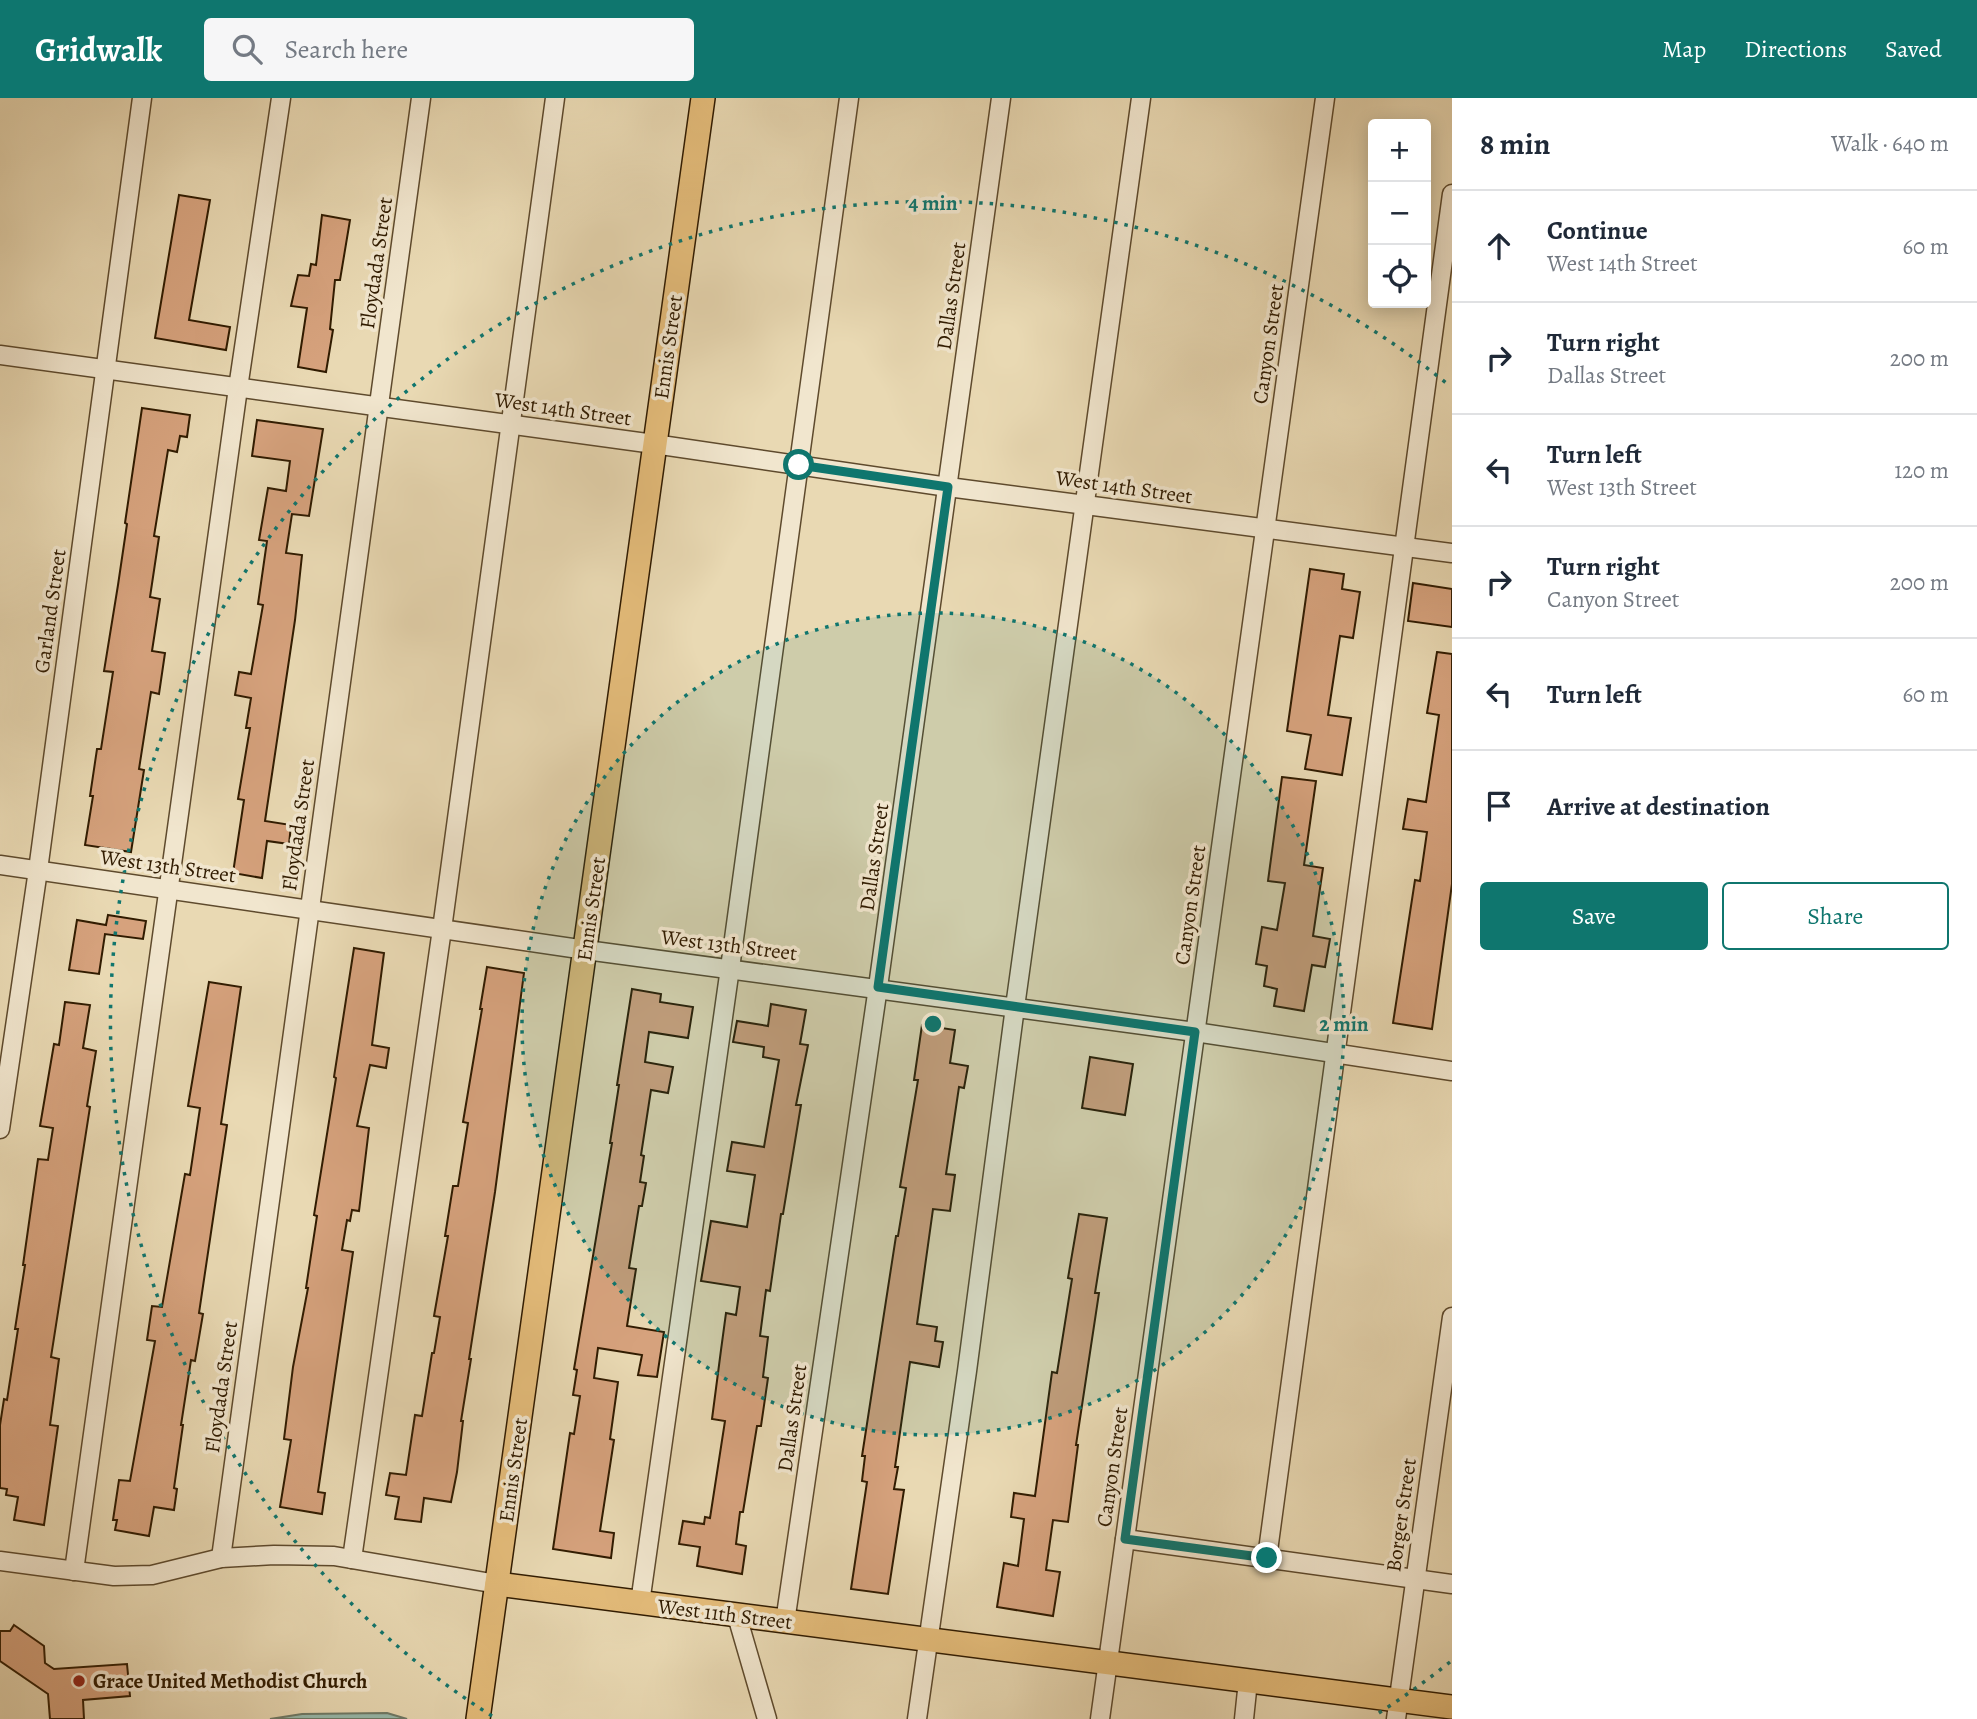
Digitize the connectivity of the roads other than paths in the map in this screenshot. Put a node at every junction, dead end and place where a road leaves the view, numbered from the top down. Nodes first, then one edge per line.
1 (142, 98) edge
2 (281, 98) edge
3 (421, 98) edge
4 (555, 98) edge
5 (704, 98) edge
6 (849, 98) edge
7 (1001, 98) edge
8 (1141, 98) edge
9 (1325, 98) edge
10 (1452, 194) edge
11 (0, 355) edge
12 (104, 371) junction
13 (238, 388) junction
14 (379, 407) junction
15 (511, 425) junction
16 (654, 444) junction
17 (799, 465) junction
18 (948, 487) junction
19 (1085, 505) junction
20 (1266, 529) junction
21 (1403, 547) junction
22 (1452, 553) edge
23 (0, 865) edge
24 (38, 870) junction
25 (167, 889) junction
26 (309, 910) junction
27 (442, 929) junction
28 (586, 950) junction
29 (730, 968) junction
30 (878, 987) junction
31 (1015, 1007) junction
32 (1195, 1032) junction
33 (1334, 1053) junction
34 (1452, 1071) edge
35 (0, 1129) edge
36 (1452, 1317) edge
37 (1125, 1539) junction
38 (221, 1558) junction
39 (1267, 1558) junction
40 (352, 1559) junction
41 (0, 1561) edge
42 (74, 1571) junction
43 (1416, 1578) junction
44 (497, 1584) junction
45 (1452, 1584) edge
46 (640, 1603) junction
47 (737, 1616) junction
48 (785, 1622) junction
49 (928, 1640) junction
50 (1108, 1662) junction
51 (1248, 1681) junction
52 (1452, 1707) edge
53 (1397, 1710) edge
54 (478, 1719) edge
55 (767, 1719) edge
56 (917, 1719) edge
57 (1100, 1719) edge
58 (1244, 1719) edge

1 - 12 street, Garland Street
2 - 13 street
3 - 14 street, Floydada Street
4 - 15 street
5 - 16 main road, Ennis Street
6 - 17 street
7 - 18 street, Dallas Street
8 - 19 street
9 - 20 street, Canyon Street
10 - 21 street
11 - 12 street, West 14th Street
12 - 13 street, West 14th Street
12 - 24 street, Garland Street
13 - 14 street, West 14th Street
13 - 25 street
14 - 15 street, West 14th Street
14 - 26 street, Floydada Street
15 - 16 street, West 14th Street
15 - 27 street
16 - 17 street, West 14th Street
16 - 28 main road, Ennis Street
17 - 18 street, West 14th Street
17 - 29 street
18 - 19 street, West 14th Street
18 - 30 street, Dallas Street
19 - 20 street, West 14th Street
19 - 31 street
20 - 21 street, West 14th Street
20 - 32 street, Canyon Street
21 - 22 street, West 14th Street
21 - 33 street
23 - 24 street, West 13th Street
24 - 25 street, West 13th Street
24 - 35 street, Garland Street
25 - 26 street, West 13th Street
25 - 42 street
26 - 27 street, West 13th Street
26 - 38 street, Floydada Street
27 - 28 street, West 13th Street
27 - 40 street
28 - 29 street, West 13th Street
28 - 44 main road, Ennis Street
29 - 30 street, West 13th Street
29 - 46 street
30 - 31 street, West 13th Street
30 - 48 street, Dallas Street
31 - 32 street, West 13th Street
31 - 49 street
32 - 33 street, West 13th Street
32 - 37 street, Canyon Street
33 - 34 street, West 13th Street
33 - 39 street
36 - 43 street, Borger Street
37 - 39 street
37 - 50 street, Canyon Street
38 - 40 street, West 11th Street
38 - 42 street, West 11th Street
39 - 43 street
40 - 44 street, West 11th Street
41 - 42 street, West 11th Street
43 - 45 street
43 - 53 street, Borger Street
44 - 46 main road, West 11th Street
44 - 54 main road, Ennis Street
46 - 47 main road, West 11th Street
47 - 48 main road, West 11th Street
47 - 55 street
48 - 49 main road, West 11th Street
49 - 50 main road, West 11th Street
49 - 56 street
50 - 51 main road, West 11th Street
50 - 57 street, Canyon Street
51 - 53 main road, West 11th Street
51 - 58 street
52 - 53 main road, West 11th Street

